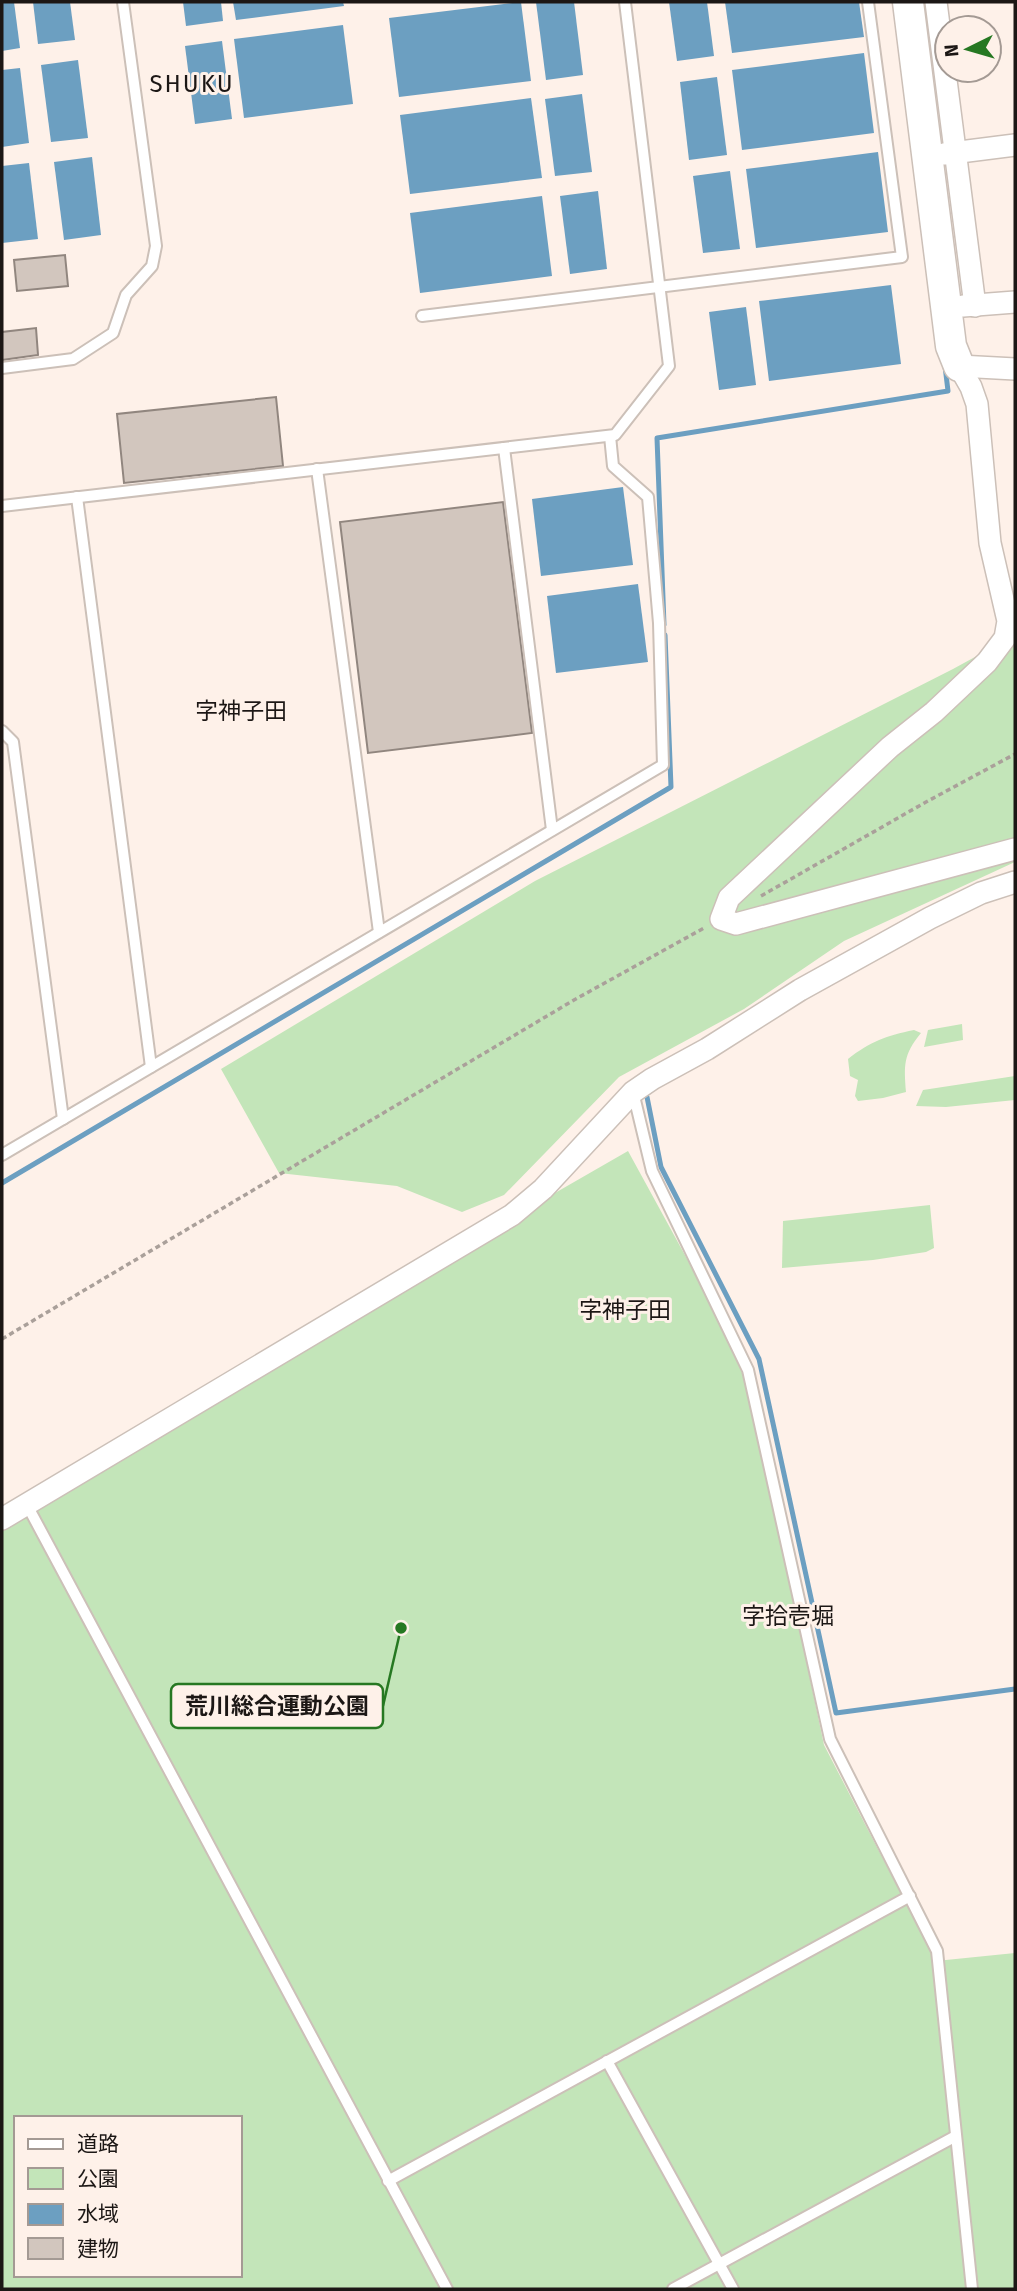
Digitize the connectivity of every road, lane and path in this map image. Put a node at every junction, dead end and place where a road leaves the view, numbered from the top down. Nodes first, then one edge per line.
1 (123, 2) edge
2 (625, 2) edge
3 (868, 2) edge
4 (908, 2) edge
5 (936, 2) edge
6 (1015, 145) edge
7 (942, 155) junction
8 (659, 287) junction
9 (1015, 302) edge
10 (961, 306) junction
11 (422, 316) dead end
12 (959, 366) junction
13 (2, 368) edge
14 (1015, 369) edge
15 (610, 436) junction
16 (504, 448) junction
17 (317, 469) junction
18 (77, 497) junction
19 (2, 506) edge
20 (1011, 619) edge
21 (2, 731) edge
22 (1015, 754) edge
23 (552, 831) junction
24 (1015, 849) edge
25 (1015, 882) edge
26 (724, 917) junction
27 (379, 932) junction
28 (151, 1067) junction
29 (633, 1092) junction
30 (62, 1119) junction
31 (2, 1155) edge
32 (2, 1339) edge
33 (27, 1506) junction
34 (2, 1519) edge
35 (910, 1896) junction
36 (607, 2061) junction
37 (956, 2136) junction
38 (388, 2181) junction
39 (719, 2264) junction
40 (447, 2289) edge
41 (673, 2289) edge
42 (733, 2289) edge
43 (971, 2289) edge

1 - 13 lane
2 - 8 lane
3 - 8 lane
4 - 7 street
5 - 7 street
6 - 7 street
7 - 10 street
8 - 11 lane
8 - 15 lane
9 - 10 street
10 - 12 street
12 - 14 street
12 - 20 street
15 - 16 lane
15 - 23 lane
16 - 17 lane
16 - 23 lane
17 - 18 lane
17 - 27 lane
18 - 19 lane
18 - 28 lane
20 - 26 street
21 - 30 lane
22 - 26 path
23 - 27 lane
24 - 26 street
25 - 29 street
26 - 32 path
27 - 28 lane
28 - 30 lane
29 - 33 street
29 - 35 lane
30 - 31 lane
33 - 34 street
33 - 38 lane
35 - 36 lane
35 - 37 lane
36 - 38 lane
36 - 39 lane
37 - 39 lane
37 - 43 lane
38 - 40 lane
39 - 41 lane
39 - 42 lane

